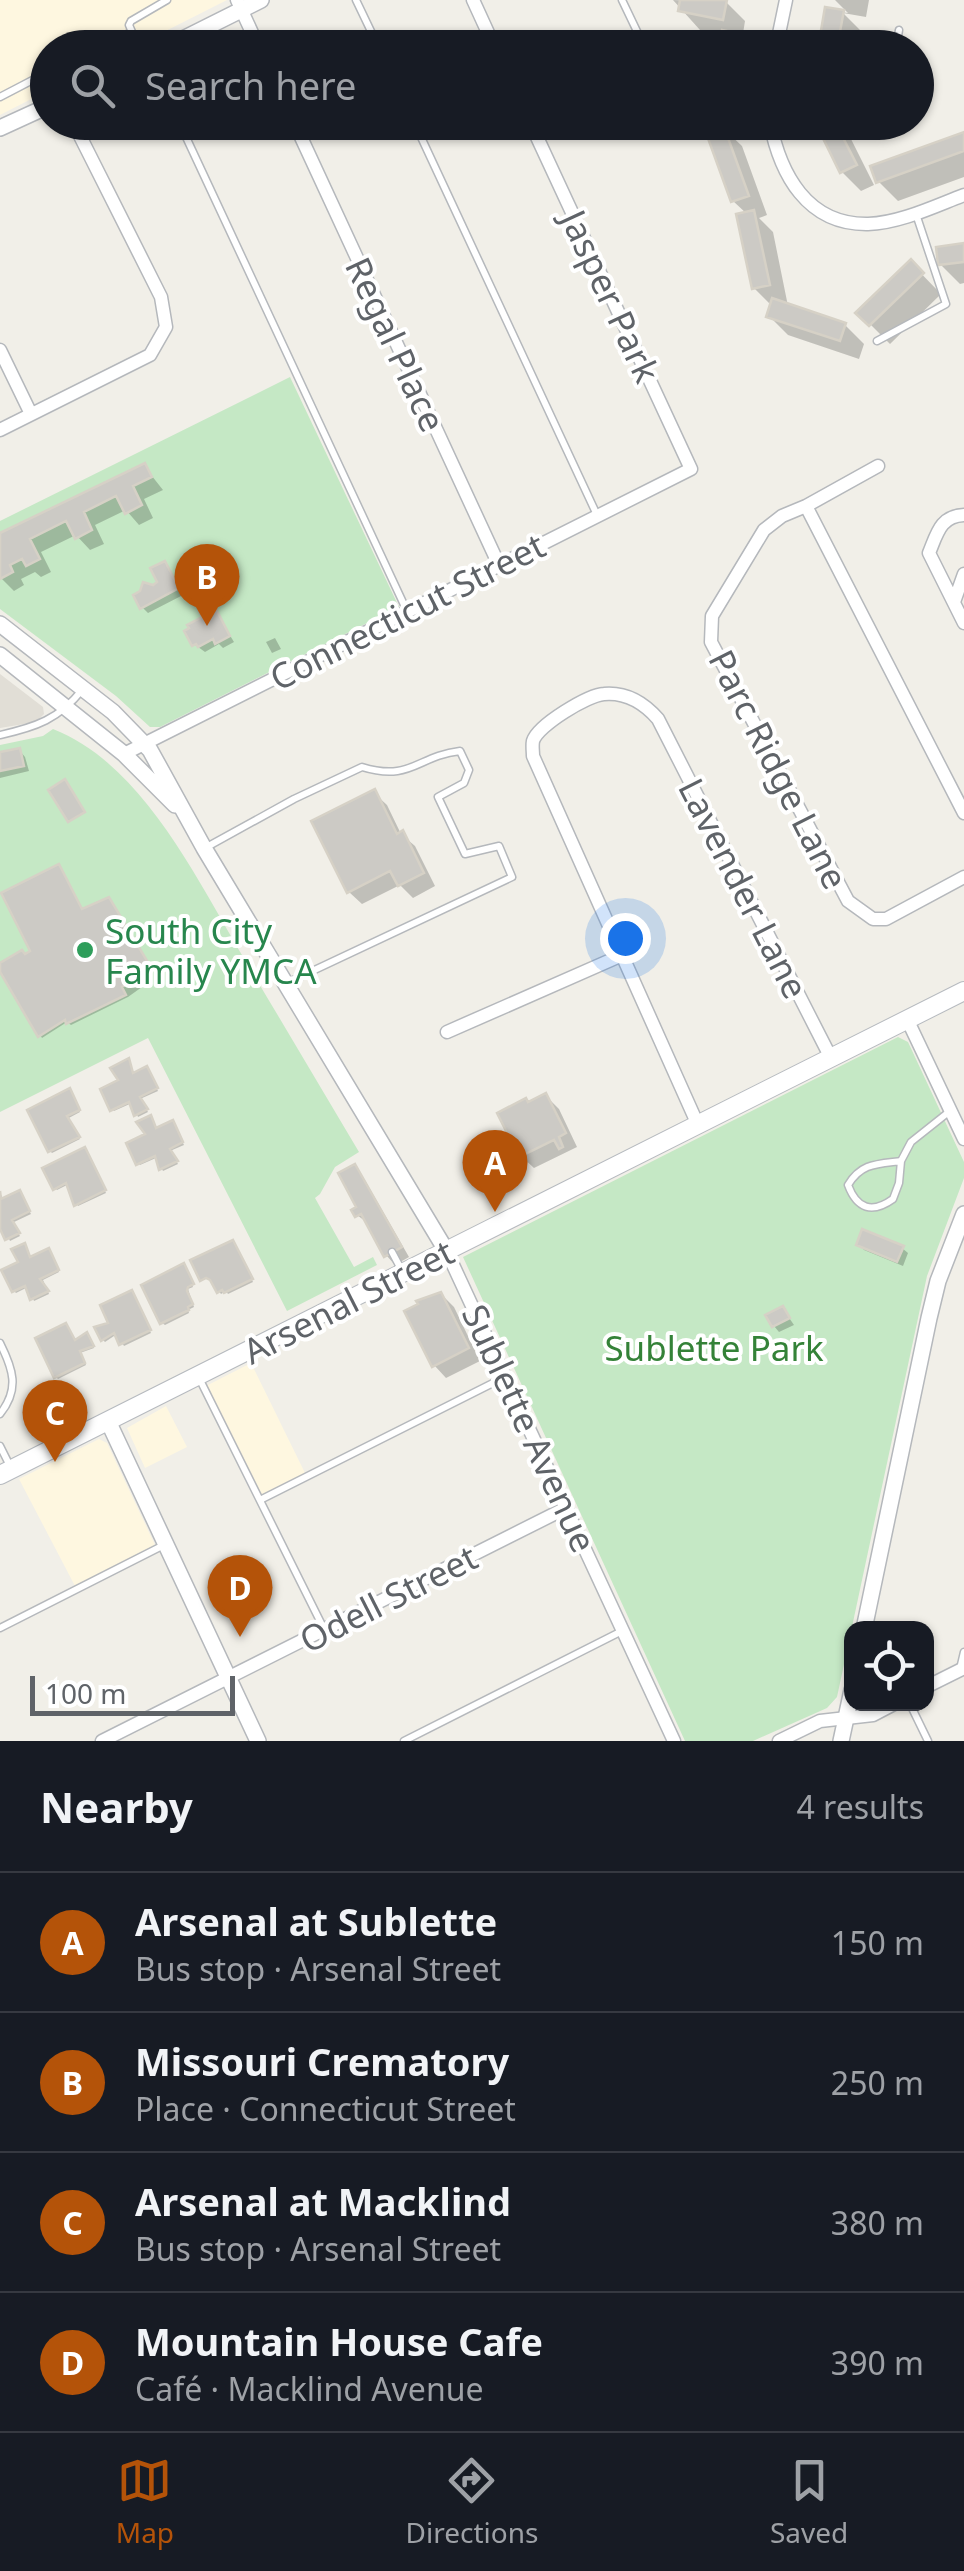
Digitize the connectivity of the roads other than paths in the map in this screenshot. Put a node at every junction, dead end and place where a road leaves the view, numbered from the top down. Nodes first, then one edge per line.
1 (166, 0) edge
2 (261, 0) edge
3 (356, 0) edge
4 (473, 0) edge
5 (622, 0) edge
6 (786, 0) edge
7 (239, 5) edge
8 (132, 30) edge
9 (196, 30) edge
10 (251, 30) edge
11 (370, 30) edge
12 (487, 30) edge
13 (636, 30) edge
14 (780, 30) edge
15 (30, 81) edge
16 (0, 97) edge
17 (30, 114) edge
18 (0, 126) edge
19 (82, 140) edge
20 (187, 140) edge
21 (302, 140) edge
22 (422, 140) edge
23 (538, 140) edge
24 (773, 140) edge
25 (964, 195) edge
26 (916, 213) junction
27 (877, 341) dead end
28 (0, 350) edge
29 (31, 414) junction
30 (0, 430) edge
31 (878, 466) dead end
32 (692, 470) joint
33 (806, 506) junction
34 (964, 515) edge
35 (598, 516) junction
36 (499, 565) junction
37 (964, 574) edge
38 (954, 602) junction
39 (406, 610) junction
40 (964, 623) edge
41 (0, 624) edge
42 (0, 655) edge
43 (83, 689) junction
44 (68, 707) junction
45 (0, 735) edge
46 (145, 744) junction
47 (124, 754) junction
48 (964, 813) edge
49 (184, 815) junction
50 (204, 848) junction
51 (964, 877) edge
52 (620, 956) junction
53 (286, 984) junction
54 (964, 990) edge
55 (907, 1020) junction
56 (447, 1032) dead end
57 (831, 1058) junction
58 (951, 1111) junction
59 (698, 1125) junction
60 (964, 1139) edge
61 (901, 1162) junction
62 (964, 1214) edge
63 (392, 1252) dead end
64 (447, 1252) junction
65 (404, 1274) junction
66 (0, 1343) edge
67 (198, 1376) junction
68 (506, 1377) junction
69 (0, 1414) edge
70 (108, 1421) junction
71 (0, 1446) edge
72 (6, 1472) edge
73 (260, 1500) junction
74 (566, 1508) junction
75 (166, 1544) junction
76 (865, 1621) edge
77 (0, 1628) edge
78 (324, 1630) junction
79 (623, 1630) junction
80 (964, 1652) edge
81 (962, 1668) edge
82 (228, 1678) junction
83 (934, 1683) edge
84 (848, 1711) edge
85 (880, 1711) edge
86 (913, 1711) edge
87 (846, 1718) junction
88 (414, 1739) edge
89 (102, 1741) edge
90 (258, 1741) edge
91 (404, 1741) edge
92 (674, 1741) edge
93 (779, 1741) edge
94 (841, 1741) edge
95 (928, 1741) edge

1 - 8 lane
2 - 7 street
3 - 11 lane
4 - 12 street
5 - 13 lane
6 - 14 street
7 - 9 street
7 - 10 street
15 - 16 lane
17 - 18 street
19 - 29 street
20 - 39 lane
21 - 36 street, Regal Place
22 - 35 lane
23 - 32 street, Jasper Park
24 - 26 street
25 - 26 street
26 - 27 lane
28 - 29 street
29 - 30 street
31 - 33 street
32 - 35 street, Connecticut Street
33 - 48 street
33 - 51 street, Parc Ridge Lane
34 - 38 street
35 - 36 street, Connecticut Street
36 - 39 street, Connecticut Street
37 - 38 street
38 - 40 street
39 - 46 street, Connecticut Street
41 - 43 street, Sublette Avenue
42 - 44 street, Sublette Avenue
43 - 44 lane
43 - 46 street, Sublette Avenue
44 - 45 lane
44 - 47 street, Sublette Avenue
46 - 47 street, Connecticut Street
46 - 49 street, Sublette Avenue
47 - 49 street, Sublette Avenue
49 - 50 street, Sublette Avenue
50 - 53 street, Sublette Avenue
50 - 53 lane
52 - 56 street
52 - 57 street, Lavender Lane
52 - 59 street
53 - 64 street, Sublette Avenue
54 - 55 main road, Arsenal Street
55 - 57 main road, Arsenal Street
55 - 58 street
57 - 59 main road, Arsenal Street
58 - 60 street
58 - 61 lane
59 - 64 main road, Arsenal Street
61 - 61 lane
62 - 76 street
63 - 65 lane
64 - 65 main road, Arsenal Street
64 - 68 street, Sublette Avenue
65 - 67 main road, Arsenal Street
66 - 69 lane
67 - 70 main road, Arsenal Street
67 - 73 lane
68 - 73 lane
68 - 74 street, Sublette Avenue
70 - 72 main road, Arsenal Street
70 - 75 street
71 - 72 lane
73 - 78 lane
74 - 78 street, Odell Street
74 - 79 street, Sublette Avenue
75 - 77 lane
75 - 82 street
78 - 82 street, Odell Street
79 - 88 lane
79 - 92 street, Sublette Avenue
80 - 81 lane
81 - 83 street
82 - 89 street, Odell Street
82 - 90 street
84 - 87 street
85 - 87 street
86 - 95 lane
87 - 93 street
87 - 94 street
88 - 91 lane

